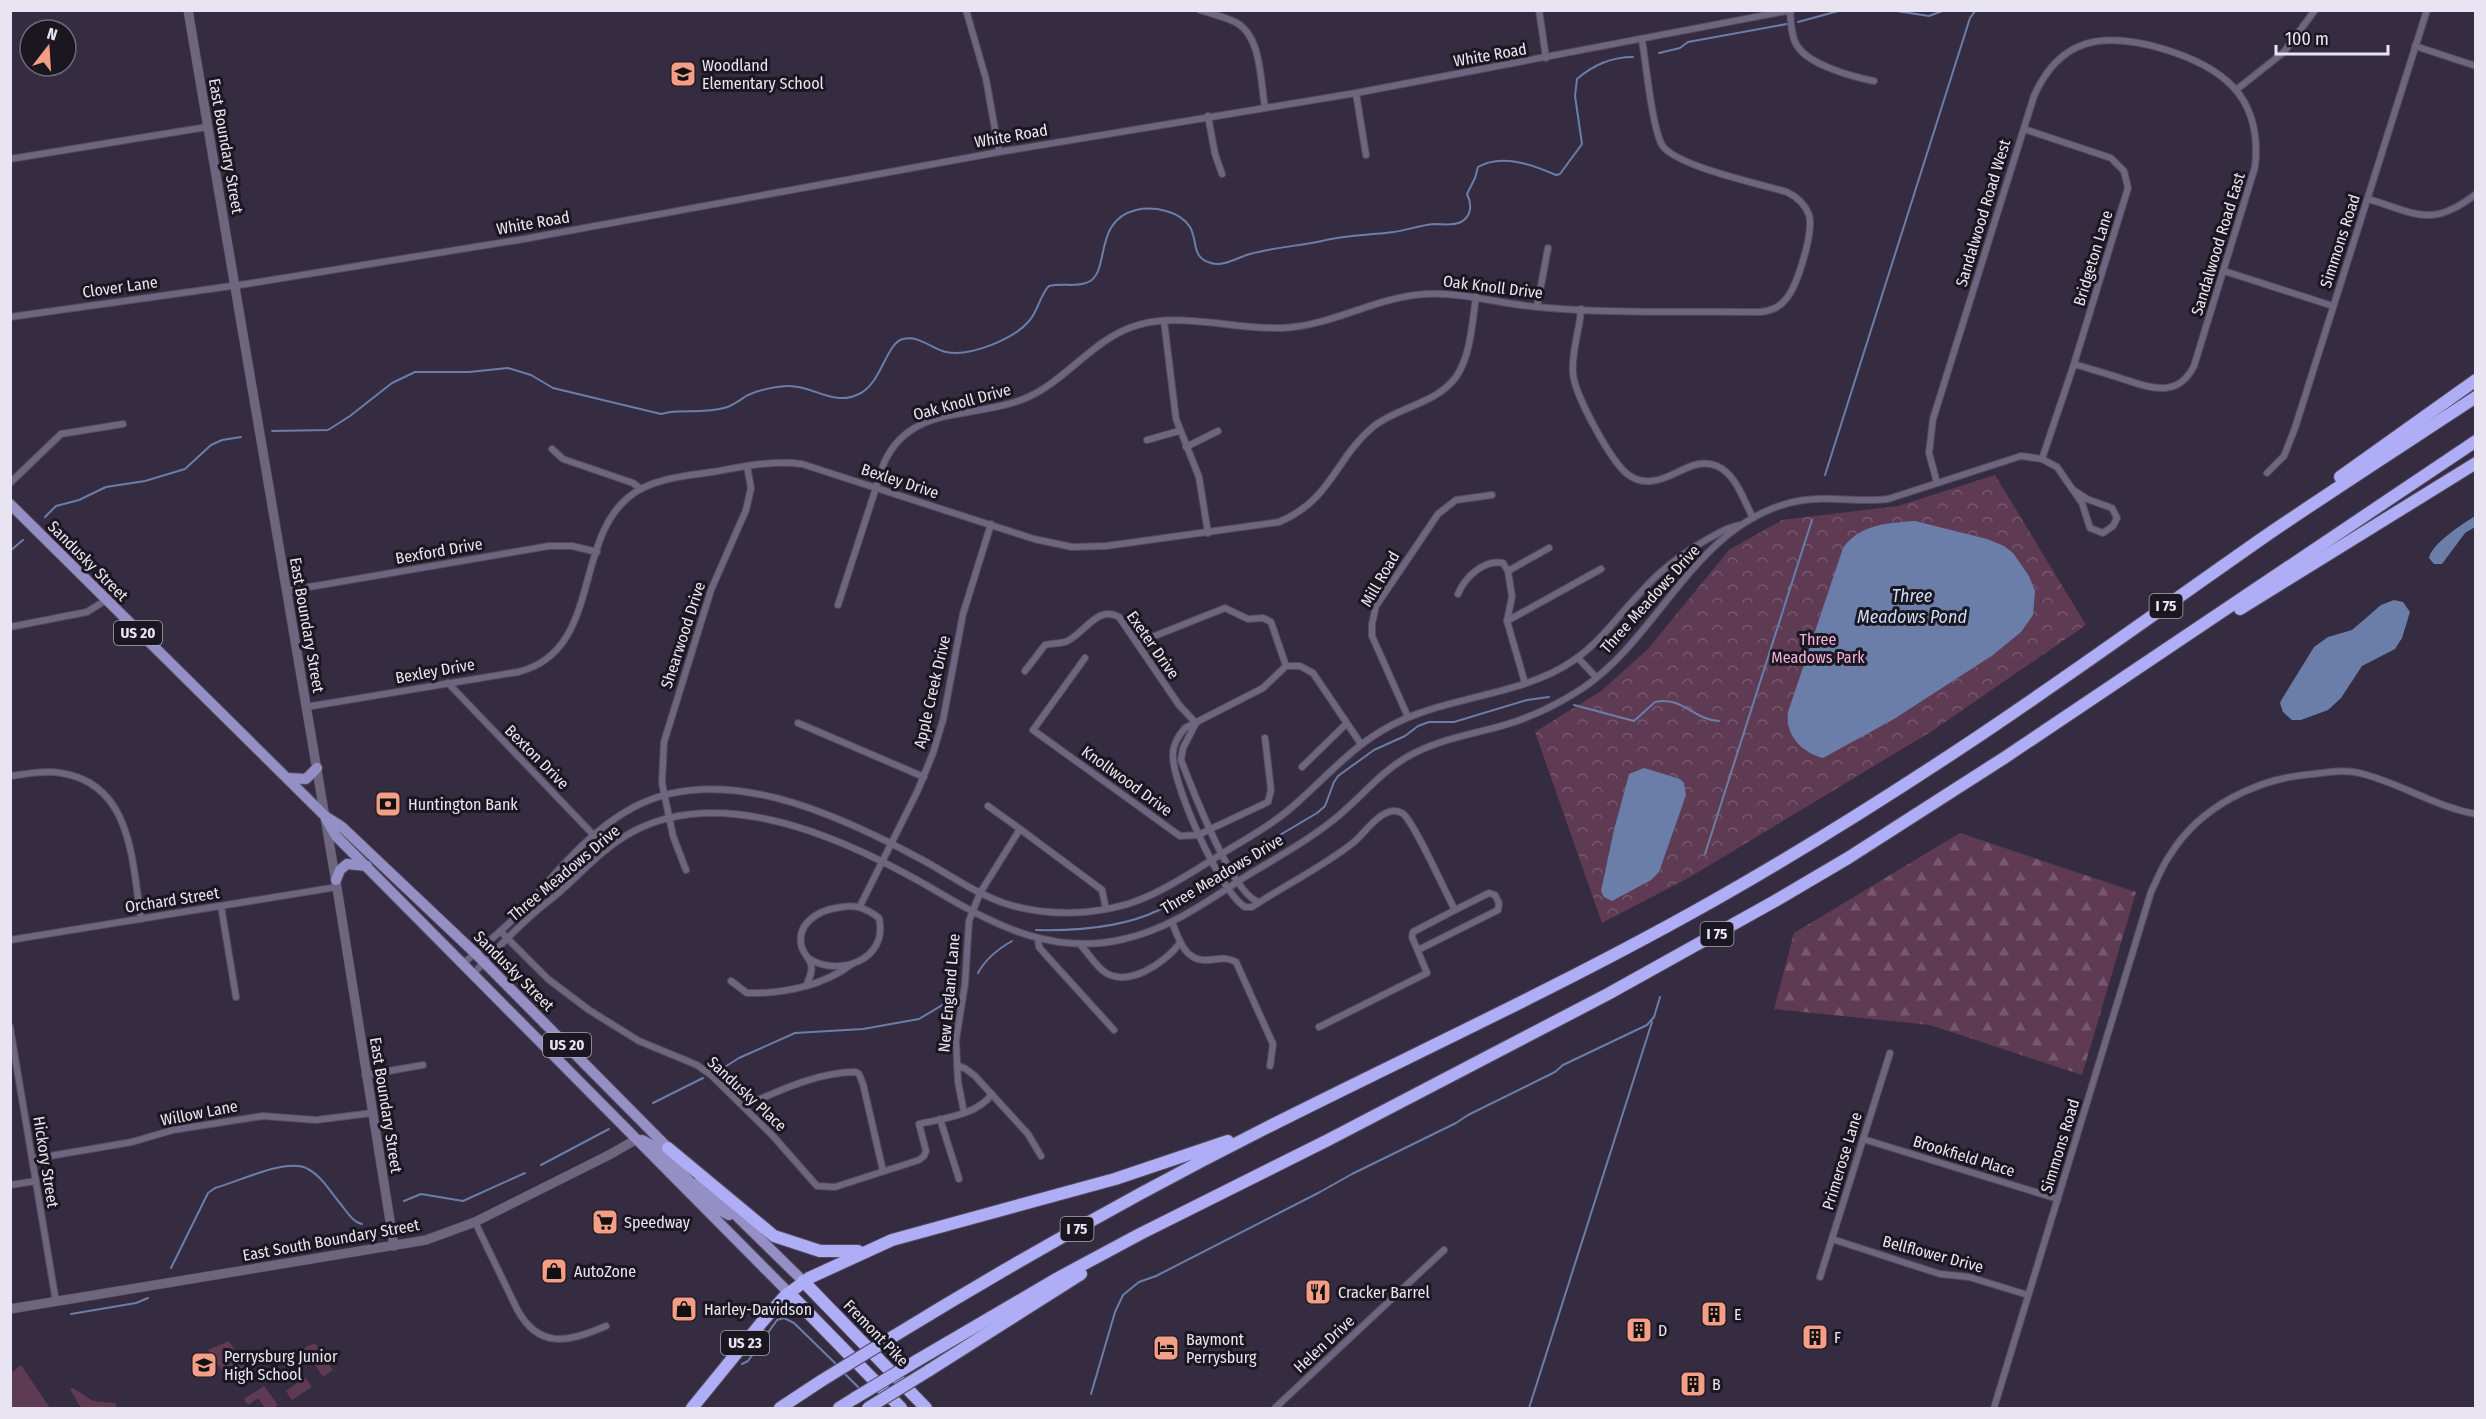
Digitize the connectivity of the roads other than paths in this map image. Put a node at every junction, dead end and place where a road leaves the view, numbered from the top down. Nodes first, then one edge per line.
1 (188, 10) edge
2 (966, 10) edge
3 (1200, 10) edge
4 (1539, 10) edge
5 (2315, 10) edge
6 (2427, 10) edge
7 (1791, 11) edge
8 (1642, 40) junction
9 (2415, 46) junction
10 (2159, 48) joint
11 (1546, 58) junction
12 (2475, 66) edge
13 (1874, 81) dead end
14 (2236, 90) junction
15 (1356, 93) junction
16 (1265, 107) junction
17 (1208, 116) junction
18 (207, 127) junction
19 (2024, 129) junction
20 (999, 152) junction
21 (1366, 155) dead end
22 (10, 159) edge
23 (1222, 174) dead end
24 (2475, 195) edge
25 (2367, 199) junction
26 (1548, 248) dead end
27 (2224, 272) junction
28 (234, 285) junction
29 (1476, 297) junction
30 (2333, 306) junction
31 (1537, 307) junction
32 (1581, 309) junction
33 (10, 317) edge
34 (1164, 321) junction
35 (2074, 364) junction
36 (2475, 380) edge
37 (2475, 397) edge
38 (123, 424) dead end
39 (1179, 431) junction
40 (1218, 431) dead end
41 (1147, 440) dead end
42 (2475, 441) edge
43 (1186, 447) junction
44 (552, 448) dead end
45 (2042, 459) junction
46 (2475, 463) edge
47 (747, 466) junction
48 (2267, 473) dead end
49 (10, 483) edge
50 (1937, 483) junction
51 (876, 487) junction
52 (641, 489) junction
53 (2072, 489) junction
54 (1492, 495) dead end
55 (10, 504) edge
56 (1753, 518) junction
57 (991, 524) junction
58 (1740, 525) junction
59 (1208, 533) junction
60 (2270, 533) junction
61 (1549, 548) dead end
62 (597, 552) junction
63 (1601, 569) dead end
64 (1508, 571) junction
65 (286, 591) junction
66 (1458, 594) dead end
67 (106, 600) junction
68 (838, 605) dead end
69 (1507, 621) junction
70 (10, 627) edge
71 (2188, 635) junction
72 (1137, 643) junction
73 (1085, 658) dead end
74 (1578, 658) junction
75 (1286, 666) junction
76 (1024, 672) dead end
77 (1596, 677) junction
78 (448, 682) junction
79 (1525, 683) junction
80 (306, 707) junction
81 (1408, 717) junction
82 (798, 723) dead end
83 (1196, 723) junction
84 (1347, 724) junction
85 (1265, 738) dead end
86 (1361, 744) junction
87 (1302, 767) dead end
88 (317, 768) junction
89 (10, 776) edge
90 (924, 777) junction
91 (287, 778) junction
92 (664, 795) junction
93 (988, 806) dead end
94 (2475, 814) edge
95 (325, 816) junction
96 (669, 818) junction
97 (1020, 829) junction
98 (1210, 829) junction
99 (595, 835) junction
100 (1198, 835) junction
101 (891, 843) junction
102 (607, 849) junction
103 (1221, 854) junction
104 (881, 860) junction
105 (1212, 860) junction
106 (367, 866) junction
107 (686, 870) dead end
108 (1239, 881) junction
109 (336, 883) junction
110 (1229, 888) junction
111 (980, 894) junction
112 (1259, 902) junction
113 (221, 906) junction
114 (860, 906) junction
115 (1106, 909) junction
116 (1455, 910) junction
117 (973, 912) junction
118 (141, 919) junction
119 (1172, 922) junction
120 (500, 931) junction
121 (508, 939) junction
122 (1038, 939) junction
123 (10, 940) edge
124 (1180, 943) junction
125 (1080, 944) junction
126 (1418, 950) junction
127 (475, 953) junction
128 (808, 958) junction
129 (484, 962) junction
130 (464, 963) junction
131 (852, 964) junction
132 (474, 973) junction
133 (731, 981) dead end
134 (806, 987) junction
135 (236, 997) dead end
136 (10, 1027) edge
137 (1318, 1027) dead end
138 (1114, 1030) dead end
139 (1890, 1053) dead end
140 (423, 1065) dead end
141 (957, 1065) junction
142 (1270, 1066) dead end
143 (365, 1075) junction
144 (992, 1094) junction
145 (744, 1106) junction
146 (964, 1112) junction
147 (372, 1113) junction
148 (940, 1119) junction
149 (1264, 1130) junction
150 (637, 1139) junction
151 (1863, 1139) junction
152 (668, 1148) junction
153 (1041, 1156) dead end
154 (32, 1159) junction
155 (883, 1170) junction
156 (959, 1179) dead end
157 (36, 1181) junction
158 (10, 1185) edge
159 (2058, 1199) junction
160 (740, 1221) junction
161 (475, 1222) junction
162 (1140, 1234) junction
163 (1832, 1239) junction
164 (394, 1246) junction
165 (871, 1248) junction
166 (1444, 1250) dead end
167 (1820, 1277) dead end
168 (803, 1281) junction
169 (789, 1293) junction
170 (2028, 1295) junction
171 (56, 1302) junction
172 (10, 1309) edge
173 (606, 1326) dead end
174 (692, 1408) edge
175 (780, 1408) edge
176 (839, 1408) edge
177 (868, 1408) edge
178 (901, 1408) edge
179 (926, 1408) edge
180 (1275, 1408) edge
181 (1994, 1408) edge

1 - 18 street, East Boundary Street
2 - 20 street
3 - 16 street
4 - 11 street
5 - 14 street
6 - 9 street, Simmons Road
7 - 8 street, White Road
7 - 13 street
8 - 11 street, White Road
8 - 32 street, Oak Knoll Drive
9 - 12 street
9 - 25 street, Simmons Road
10 - 14 street, Sandalwood Road East
10 - 19 street, Sandalwood Road West
11 - 15 street, White Road
14 - 27 street, Sandalwood Road East
15 - 16 street, White Road
15 - 21 street
16 - 17 street, White Road
17 - 20 street, White Road
17 - 23 street
18 - 22 street
18 - 28 street, East Boundary Street
19 - 35 street, Bridgeton Lane
19 - 50 street, Sandalwood Road West
20 - 28 street, White Road
24 - 25 street
25 - 30 street, Simmons Road
26 - 31 street
27 - 30 street
27 - 35 street, Sandalwood Road East
28 - 33 street, Clover Lane
28 - 65 street, East Boundary Street
29 - 31 street, Oak Knoll Drive
29 - 34 street, Oak Knoll Drive
29 - 59 street, Bexley Drive
30 - 48 street, Simmons Road
31 - 32 street, Oak Knoll Drive
32 - 56 street
34 - 39 street
34 - 51 street, Oak Knoll Drive
35 - 45 street, Bridgeton Lane
36 - 60 highway
37 - 60 highway, I 75
38 - 49 street
39 - 41 street
39 - 43 street
40 - 43 street
42 - 71 highway, I 75
43 - 59 street
44 - 52 street
45 - 50 street, Three Meadows Drive
45 - 53 street
46 - 71 highway
47 - 51 street, Bexley Drive
47 - 52 street, Bexley Drive
47 - 92 street, Shearwood Drive
50 - 56 street, Three Meadows Drive
51 - 57 street, Bexley Drive
51 - 68 street, Oak Knoll Drive
52 - 62 street, Bexley Drive
53 - 53 street
54 - 81 street, Mill Road
55 - 67 main road, Sandusky Street / US 20
56 - 58 street, Three Meadows Drive
57 - 59 street, Bexley Drive
57 - 90 street, Apple Creek Drive
58 - 74 street, Three Meadows Drive
58 - 77 street, Three Meadows Drive
60 - 149 highway, I 75
61 - 64 street
62 - 65 street, Bexford Drive
62 - 78 street, Bexley Drive
63 - 69 street
64 - 66 street
64 - 69 street
65 - 80 street, East Boundary Street
67 - 70 street
67 - 91 main road, Sandusky Street / US 20
69 - 79 street
71 - 162 highway, I 75
72 - 75 street
72 - 76 street, Exeter Drive
72 - 83 street, Exeter Drive
73 - 100 street, Knollwood Drive
74 - 77 street
74 - 79 street, Three Meadows Drive
75 - 83 street
75 - 84 street
77 - 108 street, Three Meadows Drive
78 - 80 street, Bexley Drive
78 - 99 street, Bexton Drive
79 - 81 street, Three Meadows Drive
80 - 88 street, East Boundary Street
81 - 86 street, Three Meadows Drive
82 - 90 street
83 - 98 street
83 - 100 street
84 - 86 street
84 - 87 street
85 - 98 street
86 - 103 street, Three Meadows Drive
88 - 91 main road
88 - 95 street, East Boundary Street
89 - 118 street
90 - 101 street, Apple Creek Drive
91 - 95 main road, Sandusky Street / US 20
92 - 96 street, Shearwood Drive
92 - 99 street, Three Meadows Drive
92 - 101 street, Three Meadows Drive
93 - 97 street
94 - 159 street, Simmons Road
95 - 106 main road, Sandusky Street / US 20
95 - 109 street, East Boundary Street
95 - 127 main road, Sandusky Street / US 20
96 - 102 street, Three Meadows Drive
96 - 104 street, Three Meadows Drive
96 - 107 street, Shearwood Drive
97 - 111 street, New England Lane
97 - 115 street
98 - 100 street
98 - 103 street
99 - 102 street, Bexton Drive
99 - 120 street, Three Meadows Drive
100 - 105 street
101 - 104 street, Apple Creek Drive
101 - 111 street, Three Meadows Drive
102 - 121 street, Three Meadows Drive
103 - 105 street, Three Meadows Drive
103 - 108 street
104 - 114 street, Apple Creek Drive
104 - 117 street, Three Meadows Drive
105 - 110 street
105 - 115 street, Three Meadows Drive
106 - 109 main road
106 - 130 main road, Sandusky Street / US 20
108 - 110 street, Three Meadows Drive
108 - 112 street
109 - 113 street, Orchard Street
109 - 143 street, East Boundary Street
110 - 112 street
110 - 119 street, Three Meadows Drive
111 - 115 street, Three Meadows Drive
111 - 117 street, New England Lane
112 - 116 street
113 - 118 street, Orchard Street
113 - 135 street
114 - 128 street
114 - 131 street
116 - 126 street
116 - 126 street
117 - 122 street, Three Meadows Drive
117 - 141 street, New England Lane
118 - 123 street, Orchard Street
119 - 124 street
119 - 125 street, Three Meadows Drive
120 - 121 street, Sandusky Place
120 - 127 street, Three Meadows Drive
121 - 129 street, Three Meadows Drive
121 - 145 street, Sandusky Place
122 - 125 street, Three Meadows Drive
122 - 138 street
124 - 125 street
124 - 142 street
126 - 137 street
127 - 129 main road, Sandusky Street / US 20
127 - 130 street, Three Meadows Drive
128 - 131 street
128 - 134 street
129 - 132 street, Three Meadows Drive
129 - 152 main road, Sandusky Street / US 20
130 - 132 main road, Sandusky Street / US 20
131 - 134 street
132 - 150 main road, Sandusky Street / US 20
133 - 134 street
136 - 154 street, Hickory Street
139 - 151 street, Primerose Lane
140 - 143 street
141 - 144 street
141 - 146 street, New England Lane
143 - 147 street, East Boundary Street
144 - 146 street
144 - 153 street
145 - 155 street, Sandusky Place
145 - 155 street
146 - 148 street
147 - 154 street, Willow Lane
147 - 164 street, East Boundary Street
148 - 155 street, Sandusky Place
148 - 156 street
149 - 165 highway
149 - 175 highway, I 75, bridge
150 - 160 main road
150 - 161 street, East South Boundary Street
150 - 169 main road, Sandusky Street / US 20
151 - 159 street, Brookfield Place
151 - 163 street, Primerose Lane
152 - 160 main road, Sandusky Street / US 20
152 - 165 highway
154 - 157 street, Hickory Street
157 - 158 street
157 - 171 street, Hickory Street
159 - 170 street, Simmons Road
160 - 168 main road, Sandusky Street / US 20
161 - 164 street, East South Boundary Street
161 - 173 street
162 - 176 highway, I 75, bridge
162 - 177 highway, bridge
163 - 167 street, Primerose Lane
163 - 170 street, Bellflower Drive
164 - 171 street, East South Boundary Street
165 - 168 highway
166 - 180 street, Helen Drive
168 - 169 highway, US 23
168 - 179 highway, Fremont Pike / US 20
169 - 174 highway, US 23
169 - 178 highway, US 20
170 - 181 street, Simmons Road
171 - 172 street, East South Boundary Street

